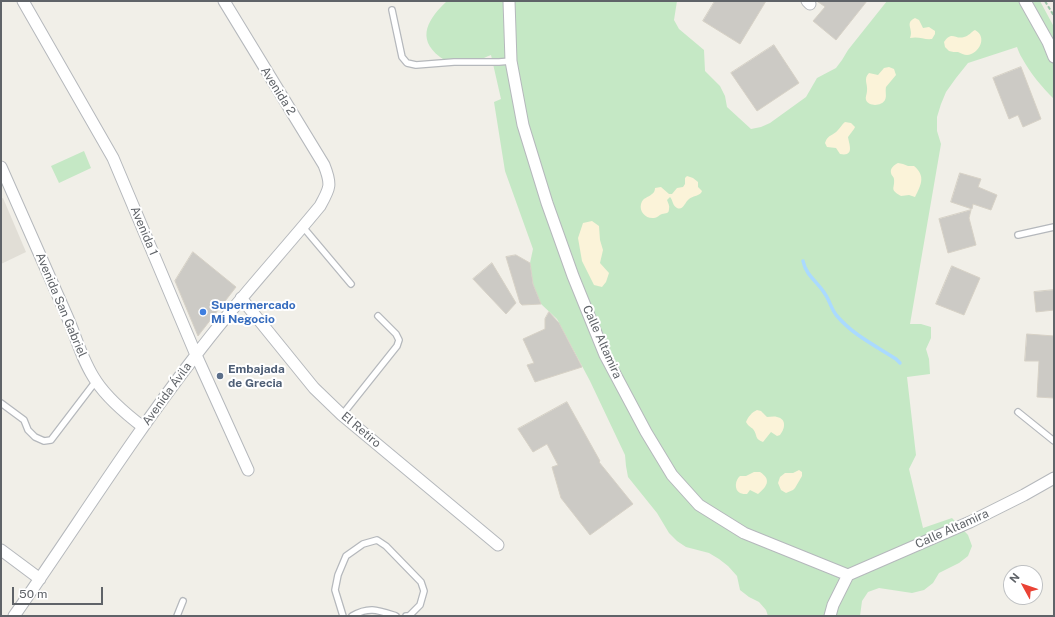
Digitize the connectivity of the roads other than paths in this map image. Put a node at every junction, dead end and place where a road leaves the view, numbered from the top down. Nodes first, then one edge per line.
1 (23, 1) edge
2 (224, 1) edge
3 (509, 1) edge
4 (1025, 1) edge
5 (392, 10) dead end
6 (1054, 58) edge
7 (511, 61) junction
8 (1, 167) edge
9 (330, 182) joint
10 (303, 227) junction
11 (1054, 227) edge
12 (1018, 235) dead end
13 (351, 284) dead end
14 (242, 298) junction
15 (378, 316) dead end
16 (196, 355) junction
17 (96, 381) junction
18 (1, 402) edge
19 (1018, 412) dead end
20 (342, 415) junction
21 (143, 427) junction
22 (1054, 441) edge
23 (248, 470) dead end
24 (1054, 478) edge
25 (498, 545) dead end
26 (1, 550) edge
27 (848, 575) junction
28 (40, 579) junction
29 (183, 601) dead end
30 (14, 616) edge
31 (177, 616) edge
32 (343, 616) edge
33 (352, 616) edge
34 (396, 616) edge
35 (406, 616) edge
36 (830, 616) edge

1 - 16 street, Avenida 1
2 - 9 street, Avenida 2
3 - 7 street, Calle Altamira
4 - 6 street
5 - 7 lane
7 - 27 street, Calle Altamira
8 - 17 street, Avenida San Gabriel
9 - 10 street, Avenida Ávila
10 - 13 lane
10 - 14 street, Avenida Ávila
11 - 12 lane
14 - 16 street, Avenida Ávila
14 - 20 street, El Retiro
15 - 20 lane
16 - 21 street, Avenida Ávila
16 - 23 street, Avenida 1
17 - 18 lane
17 - 21 street, Avenida San Gabriel
19 - 22 lane
20 - 25 street, El Retiro
21 - 28 street, Avenida Ávila
24 - 27 street, Calle Altamira
26 - 28 street
27 - 36 street
28 - 30 street, Avenida Ávila
29 - 31 lane
32 - 35 lane
33 - 34 lane

